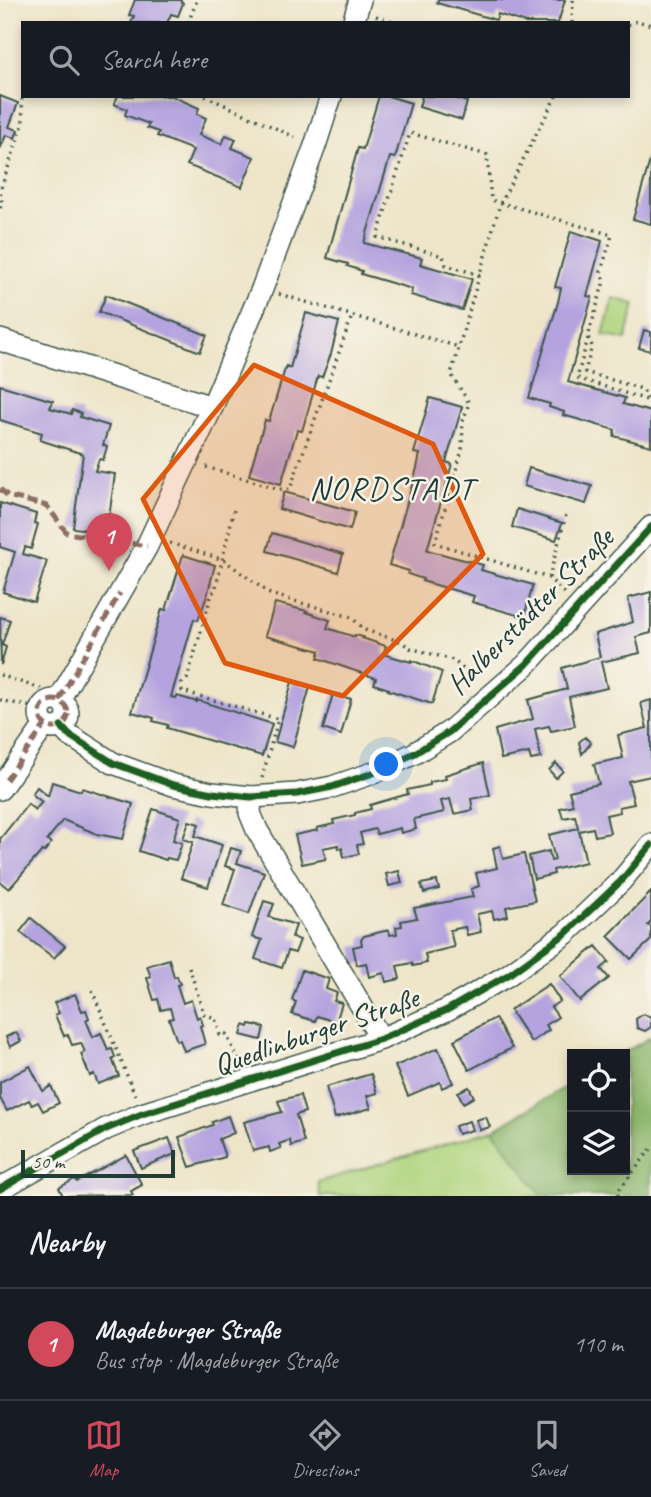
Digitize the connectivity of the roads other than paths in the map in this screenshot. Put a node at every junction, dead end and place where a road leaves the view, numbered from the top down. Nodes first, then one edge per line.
1 (360, 0) edge
2 (354, 21) edge
3 (330, 98) edge
4 (0, 340) edge
5 (212, 407) junction
6 (650, 532) edge
7 (54, 711) junction
8 (0, 789) edge
9 (251, 797) junction
10 (651, 845) edge
11 (381, 1039) junction
12 (0, 1189) edge

1 - 2 street
3 - 5 street
4 - 5 street
5 - 7 street
6 - 9 street, Halberstädter Straße
7 - 8 street
7 - 9 street, Halberstädter Straße
9 - 11 street
10 - 11 street, Quedlinburger Straße
11 - 12 street, Quedlinburger Straße

